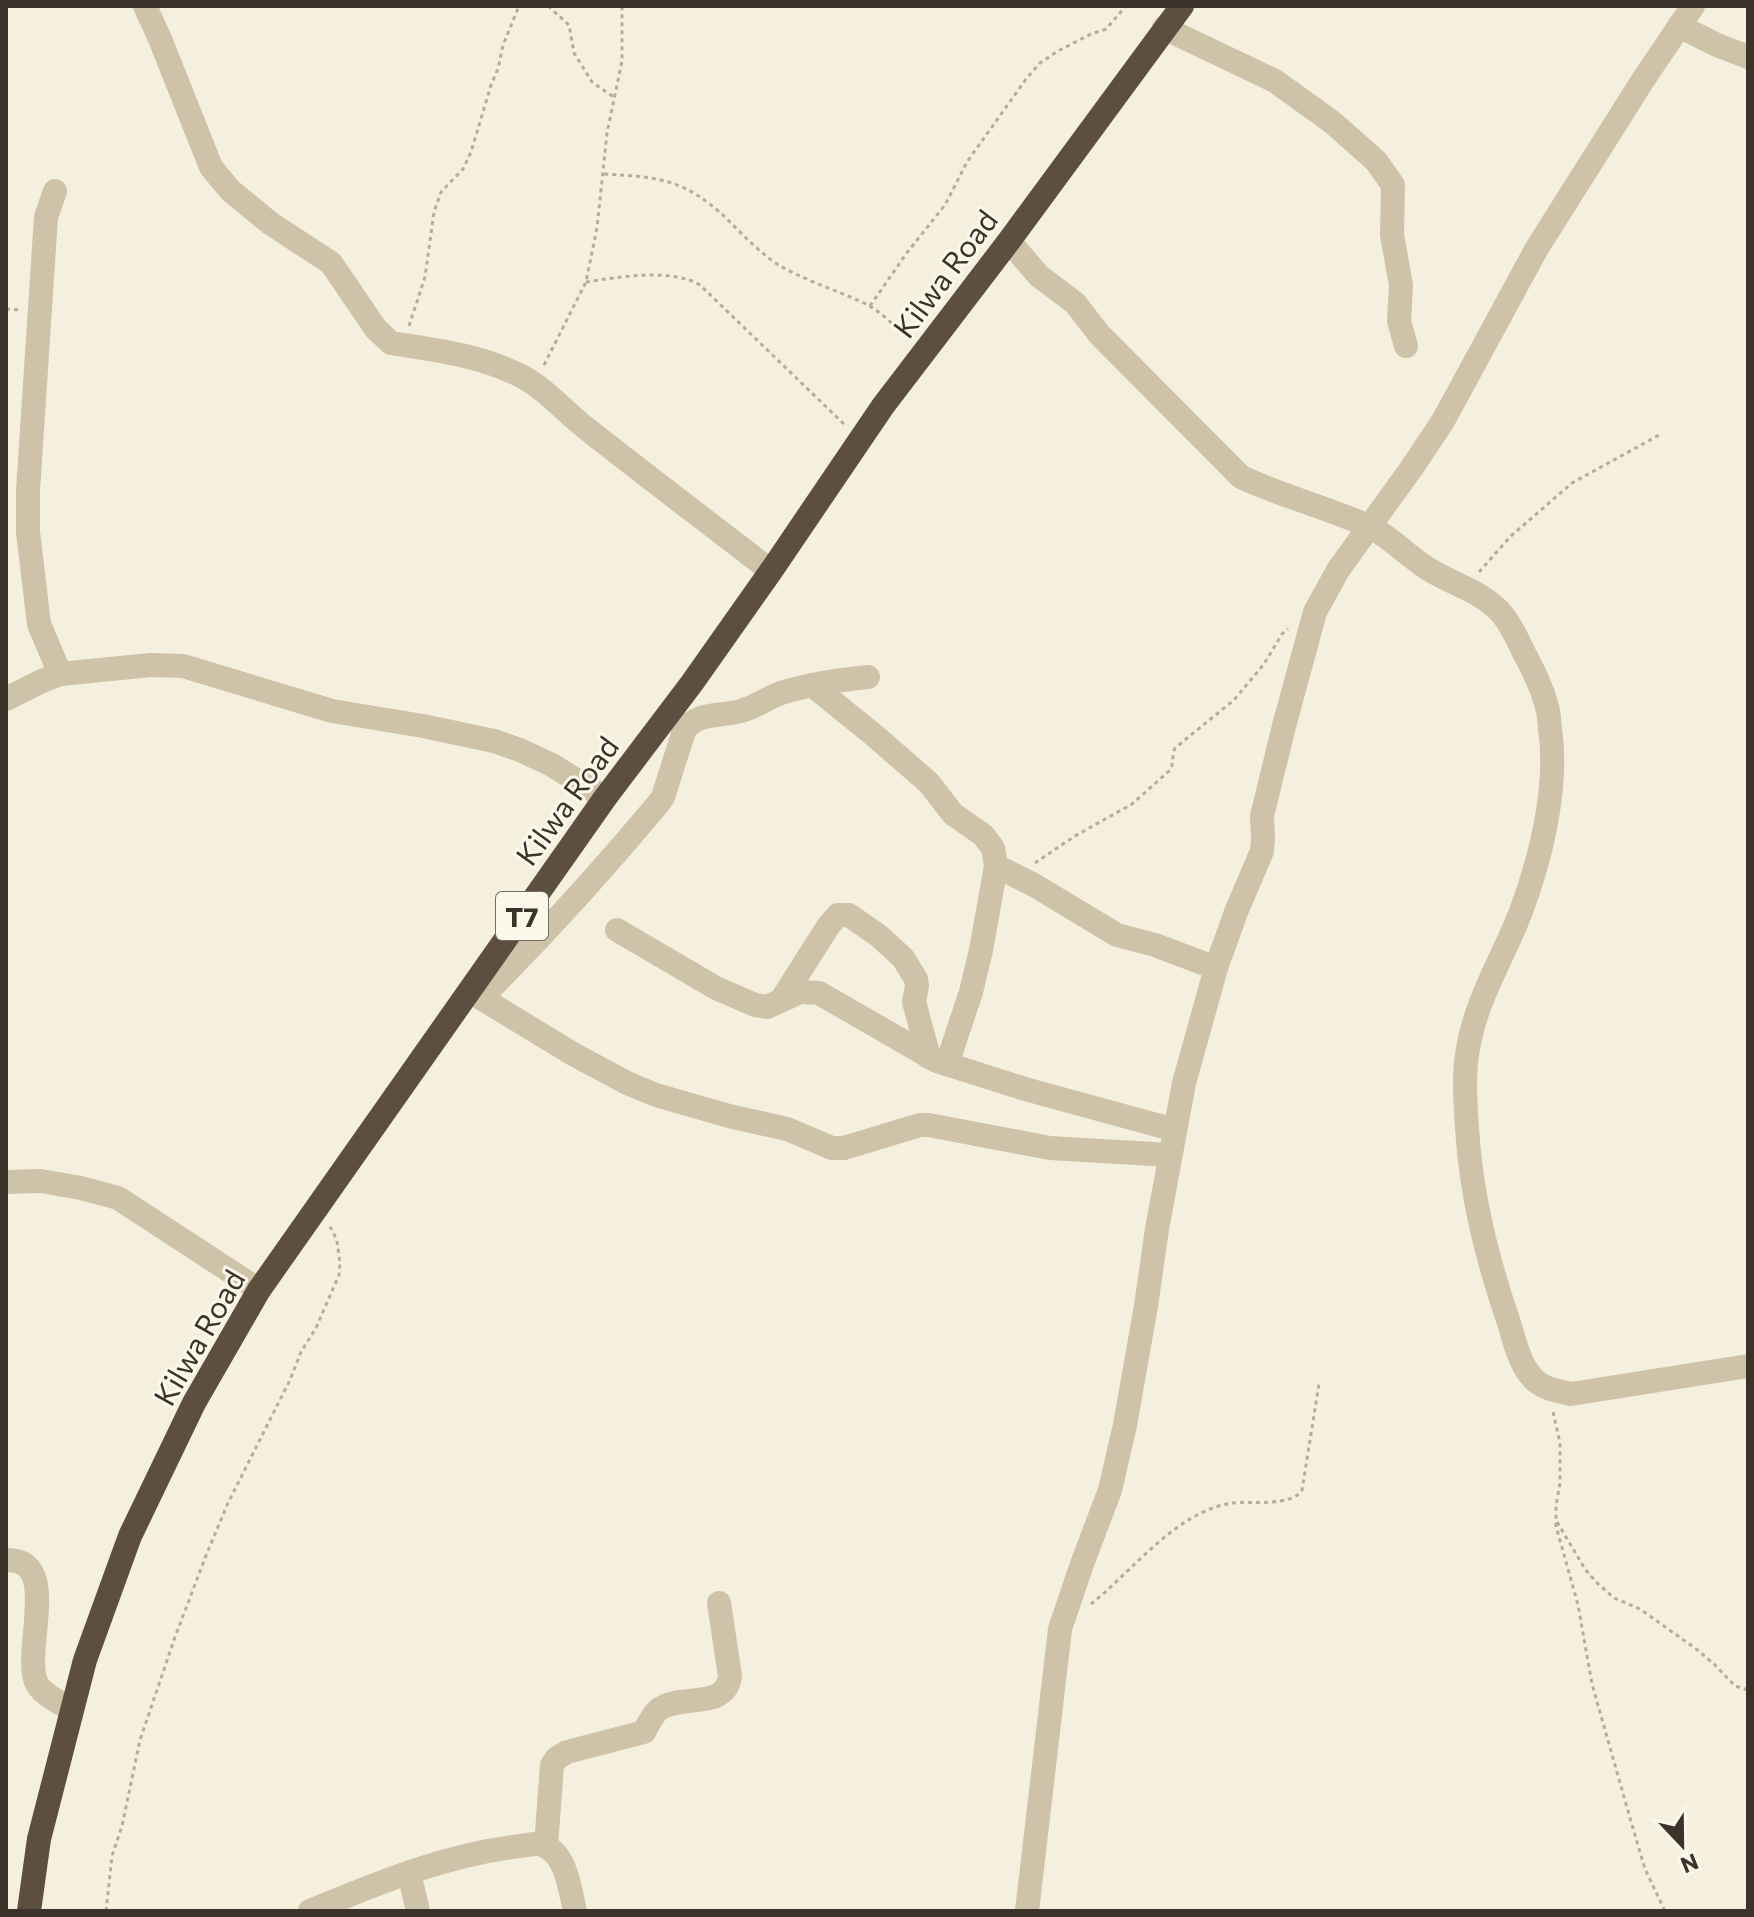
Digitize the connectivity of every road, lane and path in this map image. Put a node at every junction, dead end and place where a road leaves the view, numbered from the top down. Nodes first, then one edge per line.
1 (519, 6) edge
2 (548, 6) edge
3 (622, 6) edge
4 (1126, 6) edge
5 (1182, 6) edge
6 (141, 7) edge
7 (1686, 16) edge
8 (1164, 28) junction
9 (1748, 57) edge
10 (615, 98) junction
11 (604, 174) junction
12 (55, 191) dead end
13 (1009, 241) junction
14 (586, 282) junction
15 (870, 306) junction
16 (402, 344) junction
17 (1406, 346) dead end
18 (924, 352) junction
19 (534, 384) junction
20 (1661, 434) dead end
21 (860, 440) junction
22 (1369, 526) junction
23 (771, 571) junction
24 (1466, 587) junction
25 (1292, 625) dead end
26 (60, 674) junction
27 (868, 677) dead end
28 (812, 685) junction
29 (6, 699) edge
30 (605, 798) junction
31 (1006, 871) junction
32 (617, 930) dead end
33 (1216, 968) junction
34 (476, 993) junction
35 (782, 999) junction
36 (938, 1060) junction
37 (1175, 1130) junction
38 (1170, 1155) junction
39 (6, 1182) edge
40 (316, 1211) junction
41 (259, 1290) junction
42 (1748, 1366) edge
43 (1319, 1384) dead end
44 (1548, 1389) junction
45 (1556, 1520) junction
46 (6, 1560) edge
47 (719, 1603) dead end
48 (1092, 1604) dead end
49 (1748, 1690) edge
50 (72, 1710) junction
51 (546, 1846) junction
52 (409, 1873) junction
53 (27, 1911) edge
54 (106, 1911) edge
55 (310, 1911) edge
56 (418, 1911) edge
57 (575, 1911) edge
58 (1027, 1911) edge
59 (1665, 1911) edge

1 - 16 path
2 - 10 path
3 - 10 path
4 - 15 path
5 - 8 highway, Kilwa Road / T7
6 - 16 street
7 - 9 street
7 - 22 street
8 - 13 highway, Kilwa Road / T7
8 - 17 street
10 - 11 path
11 - 14 path
11 - 15 path
12 - 26 street
13 - 18 highway, Kilwa Road / T7
13 - 22 street
14 - 19 path
14 - 21 path
15 - 18 path
16 - 19 street
18 - 21 highway, Kilwa Road / T7
19 - 23 street
20 - 24 path
21 - 23 highway, Kilwa Road / T7
22 - 24 street
22 - 33 street
23 - 30 highway, Kilwa Road / T7
24 - 44 street
25 - 31 path
26 - 29 street
26 - 30 street
27 - 28 street
28 - 31 street
28 - 34 street
30 - 34 highway, Kilwa Road / T7
31 - 33 street
31 - 36 street
32 - 35 street
33 - 37 street
34 - 38 street
34 - 40 highway, Kilwa Road / T7
35 - 36 street
35 - 36 street
36 - 37 street
37 - 38 street
38 - 58 street
39 - 41 street
40 - 41 highway, Kilwa Road / T7
40 - 54 path
41 - 50 highway, Kilwa Road / T7
42 - 44 street
43 - 48 path
44 - 45 path
45 - 49 path
45 - 59 path
46 - 50 street
47 - 51 street
50 - 53 highway, Kilwa Road / T7
51 - 52 street
51 - 57 street
52 - 55 street
52 - 56 street

